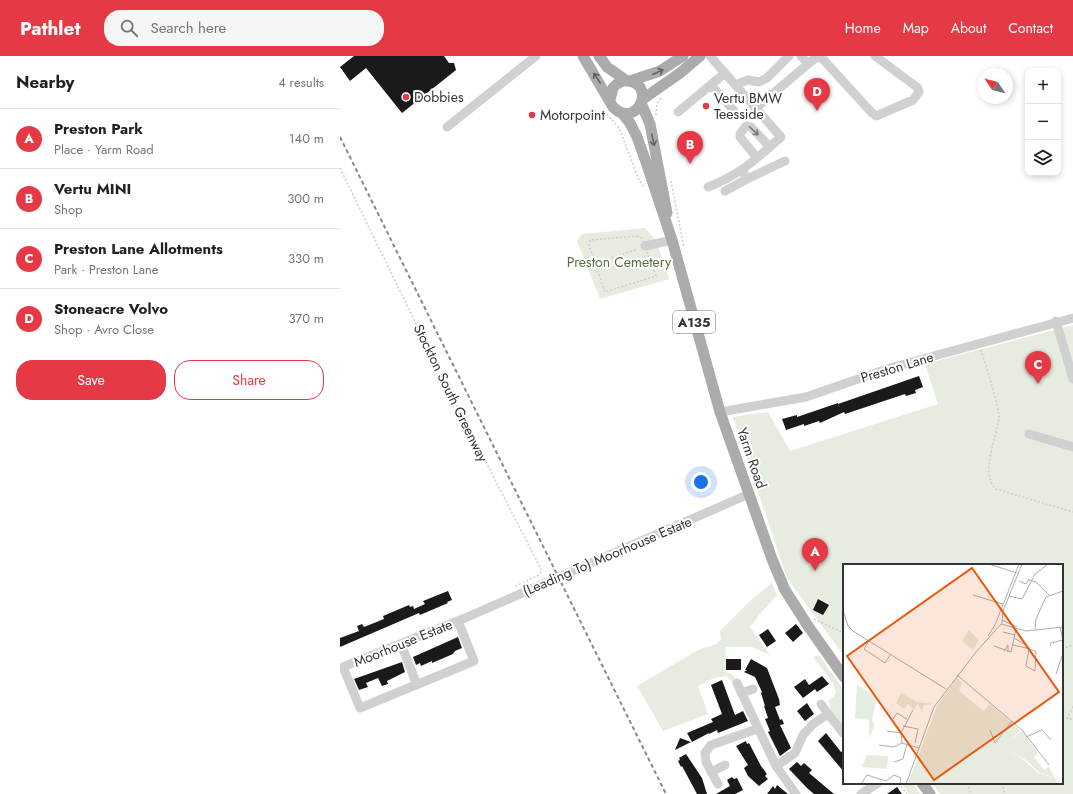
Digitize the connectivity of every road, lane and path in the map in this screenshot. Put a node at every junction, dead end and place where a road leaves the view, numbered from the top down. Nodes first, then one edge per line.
1 (536, 56) edge
2 (583, 56) edge
3 (598, 56) edge
4 (683, 56) edge
5 (700, 56) edge
6 (710, 56) edge
7 (789, 56) edge
8 (801, 56) edge
9 (819, 56) edge
10 (875, 56) edge
11 (808, 64) junction
12 (725, 73) junction
13 (629, 81) junction
14 (711, 85) junction
15 (735, 85) junction
16 (666, 94) dead end
17 (610, 100) junction
18 (642, 101) junction
19 (756, 108) junction
20 (734, 111) dead end
21 (678, 112) dead end
22 (606, 113) dead end
23 (622, 113) junction
24 (656, 119) dead end
25 (447, 127) dead end
26 (770, 147) junction
27 (757, 158) junction
28 (785, 161) dead end
29 (340, 168) edge
30 (742, 170) junction
31 (670, 176) dead end
32 (747, 179) junction
33 (708, 186) dead end
34 (725, 191) dead end
35 (646, 192) dead end
36 (670, 236) junction
37 (645, 246) junction
38 (685, 250) dead end
39 (595, 263) junction
40 (1073, 318) edge
41 (1056, 322) junction
42 (979, 343) junction
43 (1073, 379) edge
44 (720, 412) junction
45 (1029, 434) dead end
46 (1073, 447) edge
47 (749, 494) junction
48 (1073, 512) edge
49 (508, 599) junction
50 (811, 618) dead end
51 (462, 620) junction
52 (843, 633) edge
53 (401, 644) junction
54 (1073, 645) edge
55 (1063, 649) edge
56 (342, 668) edge
57 (843, 676) edge
58 (737, 683) dead end
59 (417, 685) junction
60 (753, 689) dead end
61 (741, 694) junction
62 (821, 704) dead end
63 (1073, 706) edge
64 (828, 714) junction
65 (1063, 718) edge
66 (1067, 719) junction
67 (1073, 719) edge
68 (757, 729) junction
69 (843, 733) edge
70 (725, 765) dead end
71 (776, 766) junction
72 (711, 772) junction
73 (718, 784) dead end
74 (876, 784) edge
75 (900, 784) edge
76 (923, 784) edge
77 (968, 784) edge
78 (1002, 784) edge
79 (796, 794) edge
80 (861, 794) edge
81 (907, 794) edge
82 (930, 794) edge
83 (970, 794) edge
84 (1005, 794) edge

1 - 25 street
17 -> 2 main road
3 - 13 main road
13 -> 4 main road
5 - 18 main road
6 - 12 street
7 - 15 street
8 - 11 street
9 - 10 street
9 - 11 street
11 - 19 street
12 - 14 street
12 - 15 street
13 - 17 main road
13 - 18 main road
14 - 20 street
14 - 21 street
15 - 19 street
16 - 24 path
17 - 23 main road
18 - 23 main road
18 -> 36 main road, A135
19 - 26 street
22 - 35 path
23 - 36 main road, A135
26 - 27 street
27 -> 26 street
27 - 30 street
28 - 32 street
29 - 49 path, Stockton South Greenway
30 - 32 street
30 - 33 street
31 - 38 path
32 - 34 street
36 - 37 street
36 - 44 main road, Yarm Road / A135
37 - 39 path
37 - 39 path
37 - 39 path
40 - 41 street, Preston Lane
41 - 42 street, Preston Lane
41 - 43 street
42 - 44 street, Preston Lane
42 - 48 path
44 - 47 main road, Yarm Road / A135
45 - 46 street
47 - 49 street, (Leading To) Moorhouse Estate
47 - 57 main road, Yarm Road / A135
49 - 51 street, (Leading To) Moorhouse Estate
50 - 52 path
51 - 53 street, Moorhouse Estate
51 - 59 street
53 - 56 street, Moorhouse Estate
53 - 59 street
54 - 55 path
56 - 59 street
58 - 61 street
60 - 61 street
61 - 68 street
62 - 64 street
63 - 66 path
64 - 69 street
64 - 71 street
65 - 66 path
66 - 67 path
68 - 71 street
68 - 72 street
70 - 72 street
71 - 79 street
72 - 73 street
74 - 80 street
75 - 81 path
76 - 82 main road
77 - 83 path
78 - 84 path

